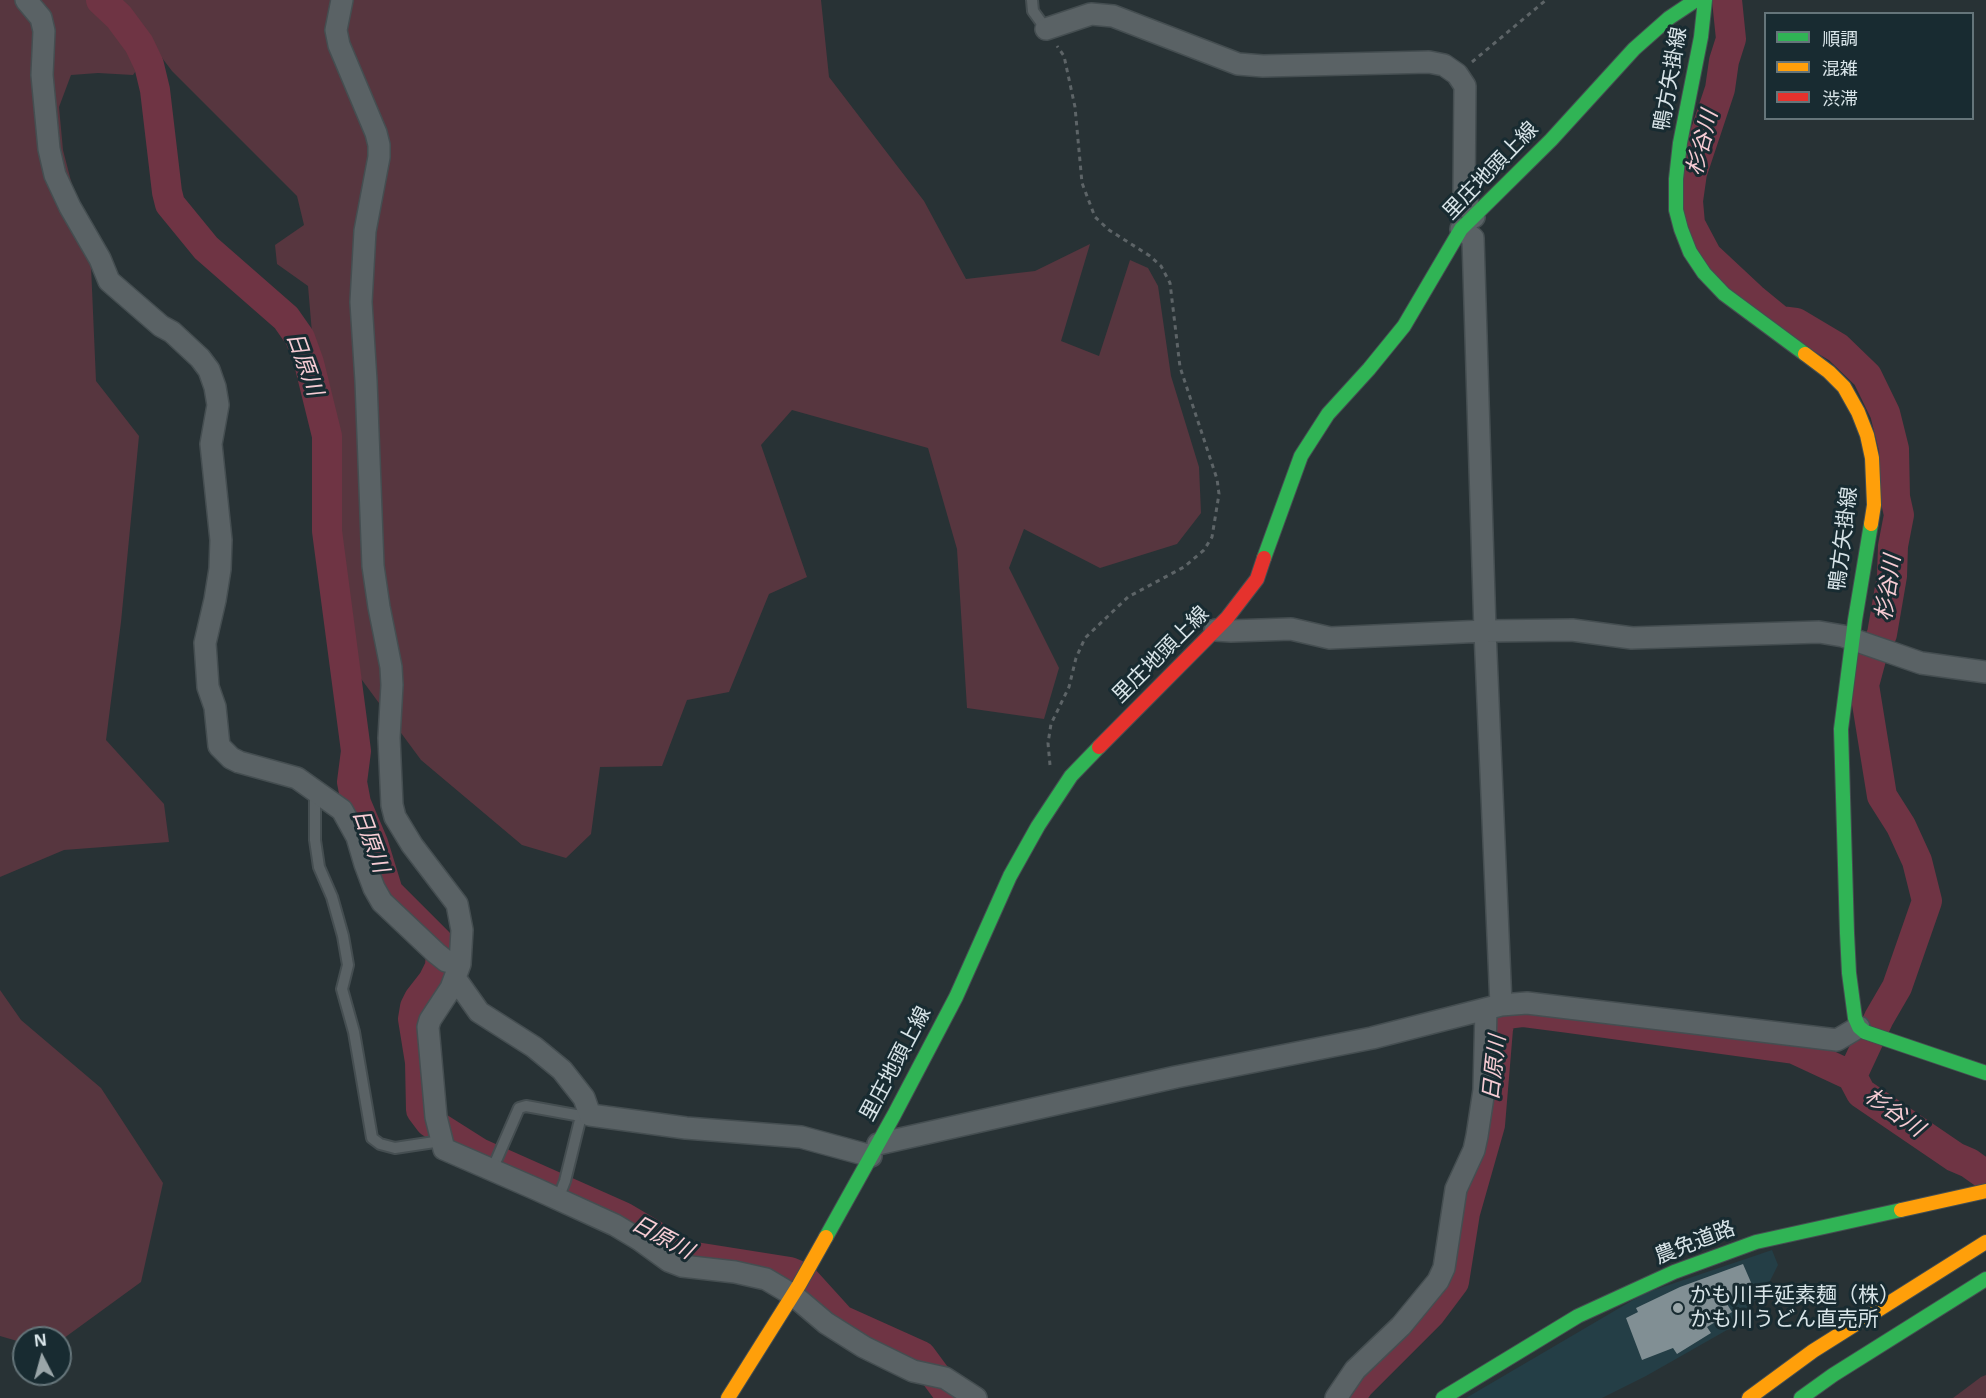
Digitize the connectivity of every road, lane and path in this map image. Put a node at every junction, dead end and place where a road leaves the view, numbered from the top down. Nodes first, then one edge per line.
1 (26, 0) edge
2 (342, 0) edge
3 (1032, 0) edge
4 (1546, 0) edge
5 (1696, 0) edge
6 (1705, 0) edge
7 (1046, 29) junction
8 (1457, 74) junction
9 (1468, 223) junction
10 (1215, 630) junction
11 (1485, 631) junction
12 (1856, 641) junction
13 (1986, 672) edge
14 (1049, 772) dead end
15 (315, 792) junction
16 (449, 964) junction
17 (1493, 1007) junction
18 (1862, 1029) junction
19 (1986, 1073) edge
20 (585, 1116) junction
21 (438, 1130) junction
22 (874, 1150) junction
23 (495, 1163) junction
24 (561, 1191) junction
25 (1986, 1191) edge
26 (1986, 1242) edge
27 (1980, 1282) edge
28 (799, 1284) junction
29 (728, 1398) edge
30 (976, 1398) edge
31 (1336, 1398) edge
32 (1443, 1398) edge
33 (1749, 1398) edge
34 (1801, 1398) edge

1 - 15 street
2 - 16 street
3 - 7 lane
4 - 8 path
5 - 9 main road, 里庄地頭上線
6 - 12 main road, 鴨方矢掛線
7 - 8 street
7 - 14 path
8 - 9 street
9 - 10 main road, 里庄地頭上線
9 - 11 street
10 - 11 street
10 - 22 main road, 里庄地頭上線
11 - 12 street
11 - 17 street
12 - 13 street
12 - 18 main road, 鴨方矢掛線
15 - 16 street
15 - 21 lane
16 - 20 street
16 - 21 street
17 - 18 street
17 - 22 street
17 - 31 street
18 - 19 main road
20 - 22 street
20 - 23 lane
20 - 24 lane
21 - 23 street
22 - 28 main road, 里庄地頭上線
23 - 24 street
24 - 28 street
25 - 32 main road, 農免道路
26 - 33 main road
27 - 34 main road
28 - 29 main road, 里庄地頭上線
28 - 30 street

